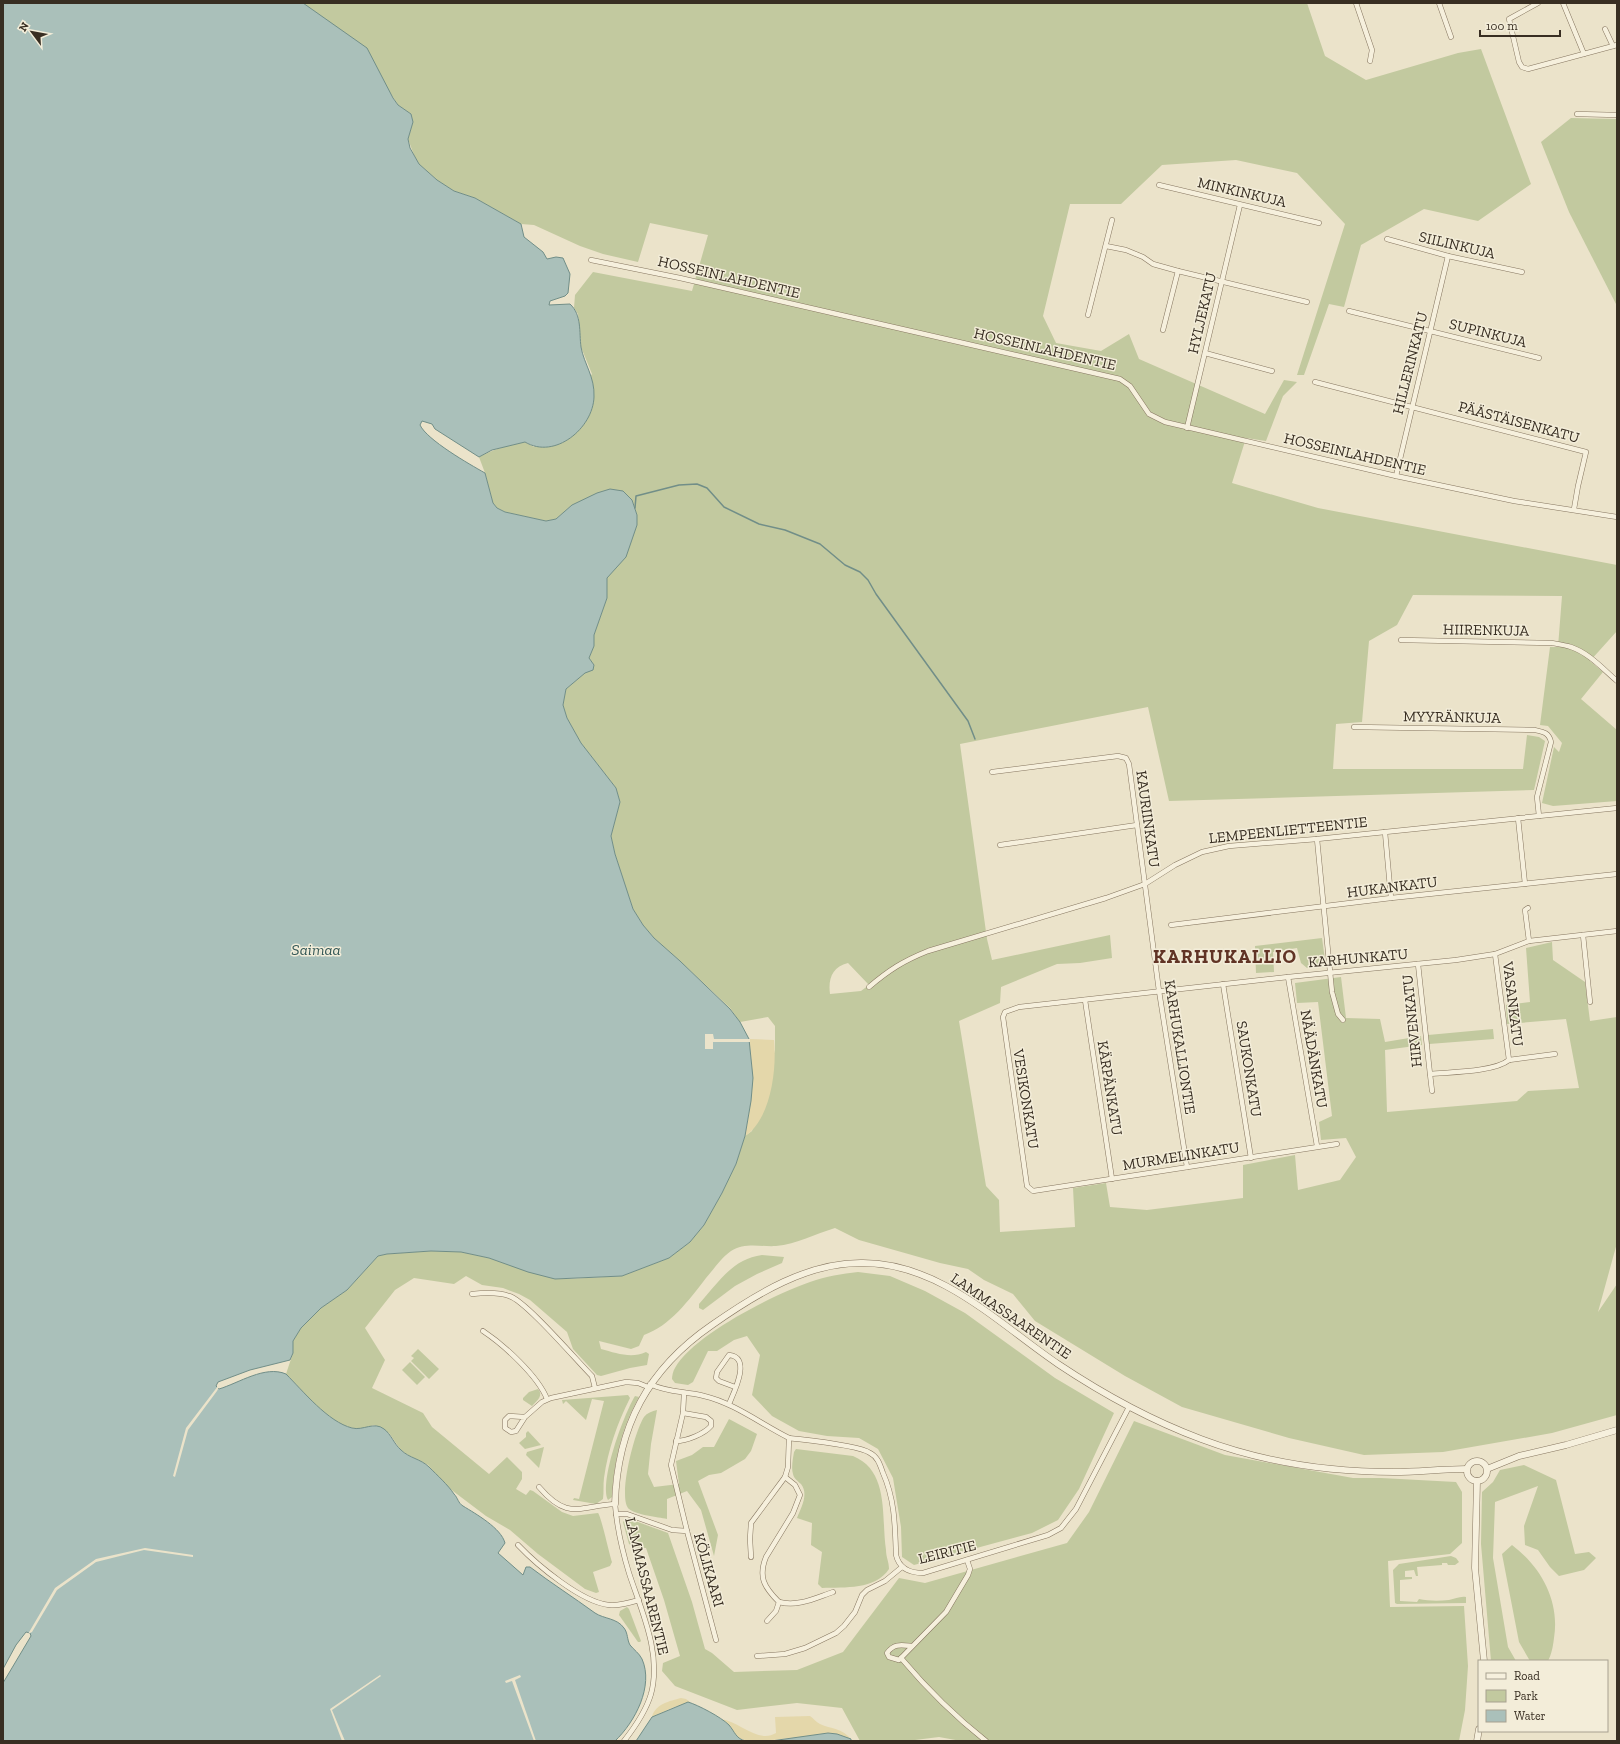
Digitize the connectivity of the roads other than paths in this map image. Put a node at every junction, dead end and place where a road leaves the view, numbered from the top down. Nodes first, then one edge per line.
1 (1356, 3) edge
2 (1439, 3) edge
3 (1538, 3) edge
4 (1563, 3) edge
5 (1605, 28) dead end
6 (1451, 36) dead end
7 (1615, 45) edge
8 (1584, 54) junction
9 (1370, 60) dead end
10 (1577, 114) dead end
11 (1617, 115) edge
12 (1159, 185) dead end
13 (1240, 205) junction
14 (1112, 220) dead end
15 (1319, 223) dead end
16 (1387, 239) dead end
17 (1106, 246) junction
18 (1448, 256) junction
19 (591, 260) dead end
20 (1178, 271) junction
21 (1522, 272) dead end
22 (1222, 281) junction
23 (1307, 302) dead end
24 (1349, 311) dead end
25 (1088, 315) dead end
26 (1163, 330) dead end
27 (1431, 331) junction
28 (1205, 353) junction
29 (1539, 358) dead end
30 (1272, 371) dead end
31 (1315, 382) dead end
32 (1412, 407) junction
33 (1187, 428) junction
34 (1396, 476) junction
35 (1574, 509) junction
36 (1617, 517) edge
37 (1400, 640) dead end
38 (1617, 681) edge
39 (1354, 727) dead end
40 (992, 772) dead end
41 (1617, 808) edge
42 (1539, 816) junction
43 (1518, 818) junction
44 (1137, 825) junction
45 (1385, 832) junction
46 (1316, 839) junction
47 (1000, 845) dead end
48 (1617, 874) edge
49 (1145, 884) junction
50 (1525, 884) junction
51 (1391, 898) junction
52 (1324, 907) junction
53 (1528, 908) dead end
54 (1171, 925) dead end
55 (1617, 931) edge
56 (1583, 935) junction
57 (1529, 941) junction
58 (1495, 954) junction
59 (1418, 964) junction
60 (1331, 972) junction
61 (1288, 977) junction
62 (1224, 984) junction
63 (869, 987) dead end
64 (1159, 991) junction
65 (1085, 1000) junction
66 (1590, 1002) dead end
67 (1005, 1012) joint
68 (1343, 1020) dead end
69 (1555, 1054) dead end
70 (1509, 1060) junction
71 (1430, 1074) junction
72 (1432, 1091) dead end
73 (1337, 1144) dead end
74 (1317, 1146) junction
75 (1251, 1158) junction
76 (1187, 1167) junction
77 (1112, 1179) junction
78 (1029, 1190) joint
79 (472, 1294) dead end
80 (483, 1330) dead end
81 (649, 1386) junction
82 (735, 1387) junction
83 (595, 1388) junction
84 (684, 1393) junction
85 (547, 1399) junction
86 (729, 1404) junction
87 (1129, 1407) junction
88 (684, 1413) junction
89 (525, 1418) junction
90 (1617, 1430) edge
91 (789, 1438) junction
92 (676, 1441) junction
93 (1467, 1469) junction
94 (1487, 1469) junction
95 (785, 1477) junction
96 (1477, 1481) junction
97 (539, 1487) dead end
98 (615, 1504) junction
99 (616, 1514) junction
100 (687, 1531) junction
101 (518, 1545) dead end
102 (751, 1557) dead end
103 (967, 1560) junction
104 (902, 1567) junction
105 (832, 1592) dead end
106 (639, 1600) junction
107 (779, 1602) junction
108 (767, 1621) dead end
109 (716, 1640) dead end
110 (912, 1646) junction
111 (757, 1656) dead end
112 (900, 1659) junction
113 (1484, 1660) edge
114 (624, 1741) edge
115 (986, 1741) edge

1 - 9 street
2 - 6 street
3 - 8 street
4 - 8 street
5 - 7 street
7 - 8 street
10 - 11 street
12 - 13 street, MINKINKUJA
13 - 15 street, MINKINKUJA
13 - 22 street, HYLJEKATU
14 - 17 street
16 - 18 street, SIILINKUJA
17 - 20 street
17 - 25 street
18 - 21 street, SIILINKUJA
18 - 27 street, HILLERINKATU
19 - 33 street, HOSSEINLAHDENTIE
20 - 22 street
20 - 26 street
22 - 23 street
22 - 28 street, HYLJEKATU
24 - 27 street, SUPINKUJA
27 - 29 street, SUPINKUJA
27 - 32 street, HILLERINKATU
28 - 30 street
28 - 33 street, HYLJEKATU
31 - 32 street
32 - 34 street, HILLERINKATU
32 - 35 street, PÄÄSTÄISENKATU
33 - 34 street, HOSSEINLAHDENTIE
34 - 35 street, HOSSEINLAHDENTIE
35 - 36 street, HOSSEINLAHDENTIE
37 - 38 street, HIIRENKUJA
39 - 42 street, MYYRÄNKUJA
40 - 44 street, KAURIINKATU
41 - 42 street, LEMPEENLIETTEENTIE
42 - 43 street, LEMPEENLIETTEENTIE
43 - 45 street, LEMPEENLIETTEENTIE
43 - 50 street
44 - 47 street
44 - 49 street, KAURIINKATU
45 - 46 street, LEMPEENLIETTEENTIE
45 - 51 street
46 - 49 street, LEMPEENLIETTEENTIE
46 - 52 street
48 - 50 street, HUKANKATU
49 - 63 street, LEMPEENLIETTEENTIE
49 - 64 street, KARHUKALLIONTIE
50 - 51 street, HUKANKATU
51 - 52 street, HUKANKATU
52 - 54 street, HUKANKATU
52 - 60 street
53 - 57 street
55 - 56 street, KARHUNKATU
56 - 57 street, KARHUNKATU
56 - 66 street
57 - 58 street, KARHUNKATU
58 - 59 street, KARHUNKATU
58 - 70 street, VASANKATU
59 - 60 street, KARHUNKATU
59 - 71 street, HIRVENKATU
60 - 61 street, KARHUNKATU
60 - 68 street
61 - 62 street, KARHUNKATU
61 - 74 street, NÄÄDÄNKATU
62 - 64 street, KARHUNKATU
62 - 75 street, SAUKONKATU
64 - 65 street, KARHUNKATU
64 - 76 street, KARHUKALLIONTIE
65 - 67 street, KARHUNKATU
65 - 77 street, KÄRPÄNKATU
67 - 78 street, VESIKONKATU
69 - 70 street, VASANKATU
70 - 71 street, HIRVENKATU
71 - 72 street, HIRVENKATU
73 - 74 street, MURMELINKATU
74 - 75 street, MURMELINKATU
75 - 76 street, MURMELINKATU
76 - 77 street, MURMELINKATU
77 - 78 street, MURMELINKATU
79 - 83 street
80 - 85 street
81 - 83 street
81 - 84 street
81 - 87 street, LAMMASSAARENTIE
81 - 98 street, LAMMASSAARENTIE
82 - 82 street
82 - 86 street
83 - 85 street
84 - 86 street
84 - 88 street
85 - 89 street
86 - 91 street
87 - 93 street, LAMMASSAARENTIE
87 - 103 street, LEIRITIE
88 - 92 street
88 - 92 street
89 - 89 street
90 - 94 street
91 - 95 street
91 - 104 street, LEIRITIE
92 - 100 street
93 - 94 street
93 - 96 street
94 - 96 street
95 - 102 street
95 - 107 street
96 - 113 street
97 - 98 street
98 - 99 street, LAMMASSAARENTIE
99 - 100 street, KÖLIKAARI
99 - 106 street, LAMMASSAARENTIE
100 - 109 street, KÖLIKAARI
101 - 106 street
103 - 104 street, LEIRITIE
103 - 110 street
104 - 111 street
105 - 107 street
106 - 114 street, LAMMASSAARENTIE
107 - 108 street
110 - 112 street
110 - 112 street
112 - 115 street

